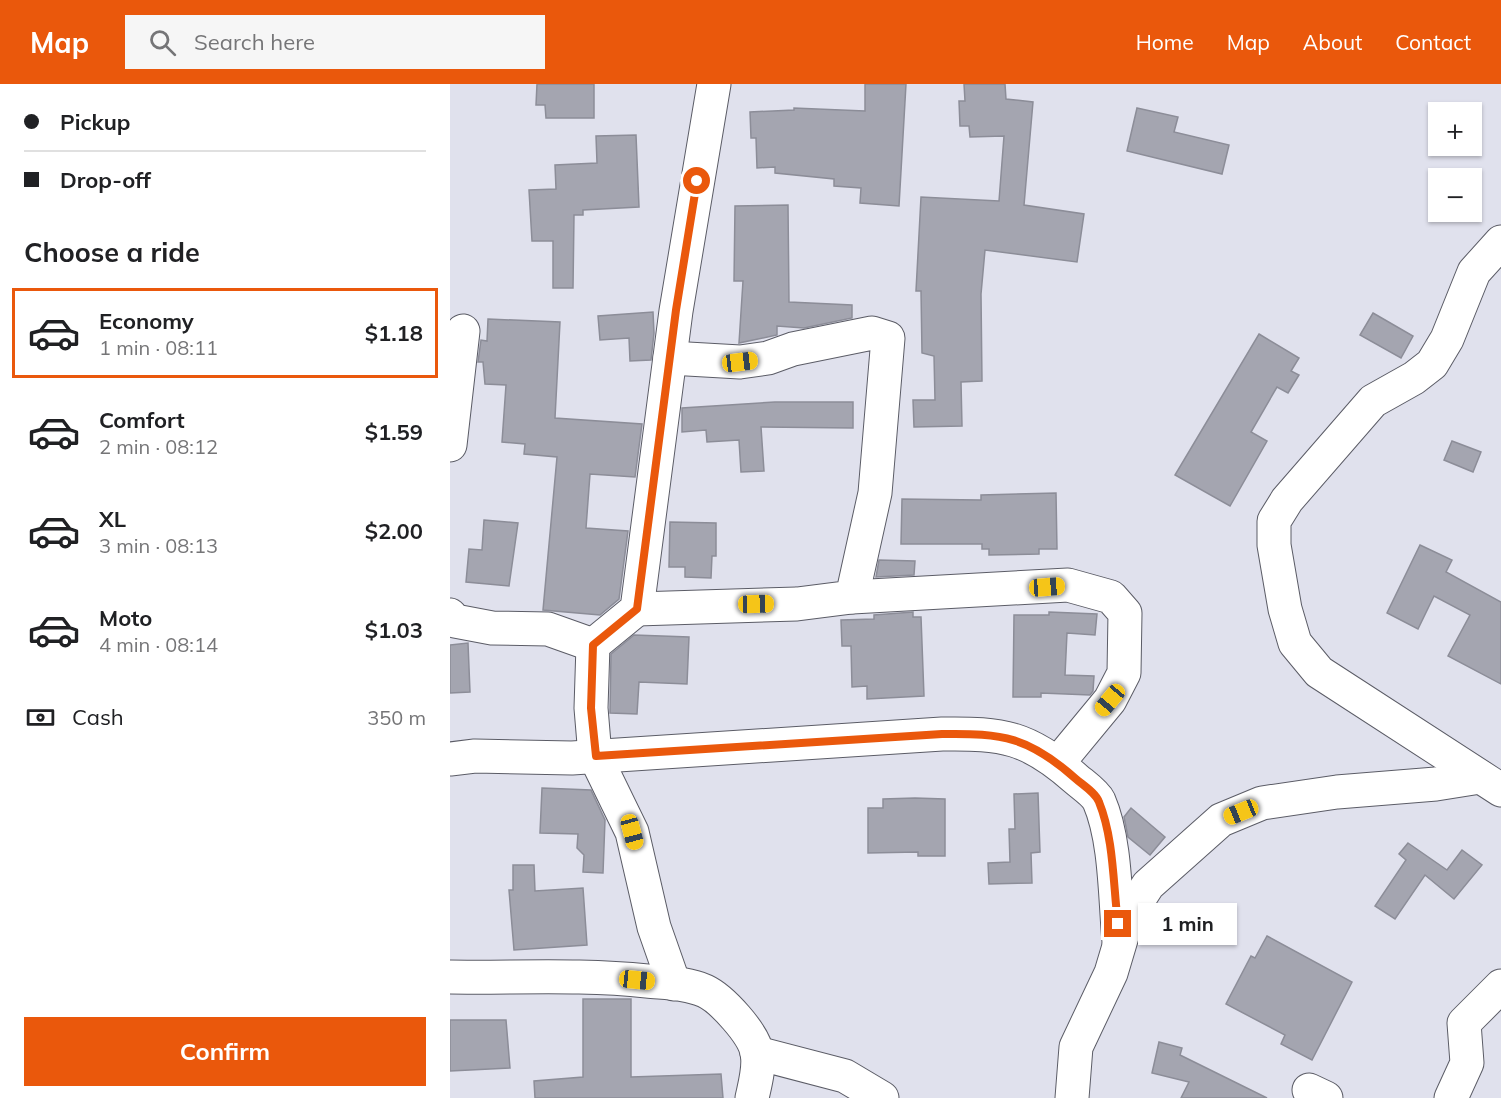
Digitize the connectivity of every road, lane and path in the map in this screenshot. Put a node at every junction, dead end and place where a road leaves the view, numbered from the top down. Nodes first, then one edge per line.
1 (718, 88) edge
2 (1501, 242) edge
3 (463, 331) dead end
4 (670, 358) junction
5 (450, 445) edge
6 (852, 597) junction
7 (637, 609) junction
8 (450, 615) edge
9 (593, 645) junction
10 (596, 756) junction
11 (450, 759) edge
12 (1058, 763) junction
13 (1495, 784) edge
14 (1119, 942) junction
15 (450, 977) edge
16 (674, 984) junction
17 (1501, 986) edge
18 (757, 1053) junction
19 (752, 1098) edge
20 (882, 1098) edge
21 (1072, 1098) edge
22 (1451, 1098) edge

1 - 4 street
2 - 13 street
3 - 5 street
4 - 6 street
4 - 7 street
6 - 7 street
6 - 12 street
7 - 9 street
8 - 9 street
9 - 10 street
10 - 11 street
10 - 12 street
10 - 16 street
12 - 14 street
13 - 14 street
14 - 21 street
15 - 16 street
16 - 18 street
17 - 22 street
18 - 19 street
18 - 20 street

